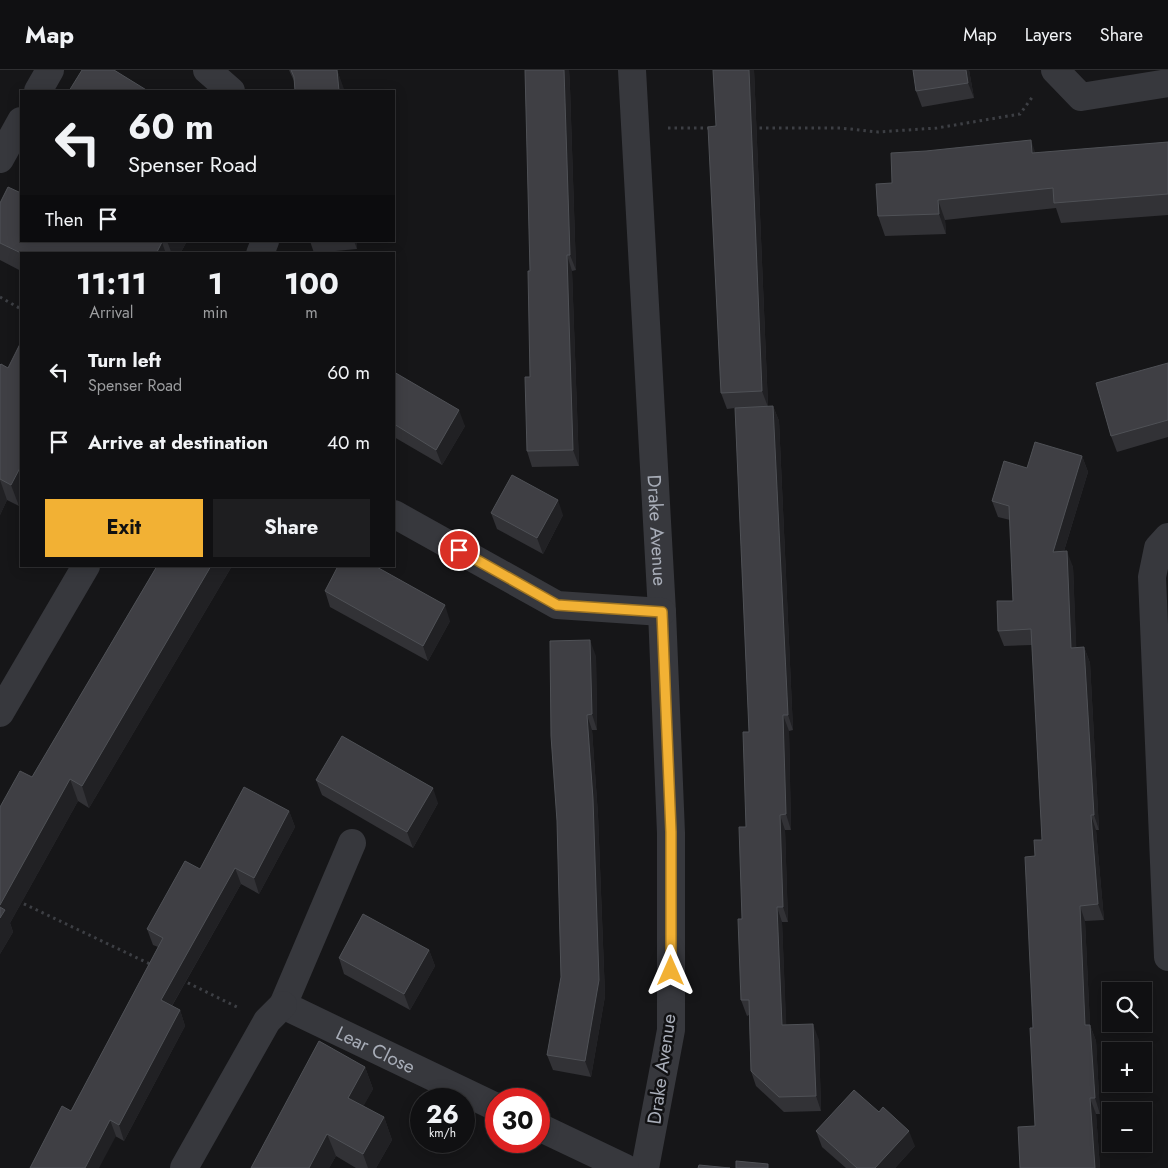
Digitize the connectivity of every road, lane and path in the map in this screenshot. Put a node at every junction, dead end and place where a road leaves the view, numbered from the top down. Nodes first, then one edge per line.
1 (50, 70) edge
2 (207, 70) edge
3 (632, 70) edge
4 (1055, 70) edge
5 (1168, 83) edge
6 (39, 90) edge
7 (230, 90) edge
8 (1035, 92) dead end
9 (20, 123) edge
10 (635, 128) junction
11 (713, 128) edge
12 (752, 128) edge
13 (0, 159) edge
14 (0, 297) edge
15 (20, 308) edge
16 (395, 515) edge
17 (1168, 537) edge
18 (85, 567) edge
19 (662, 612) junction
20 (0, 714) edge
21 (352, 843) dead end
22 (9, 897) edge
23 (1168, 957) edge
24 (160, 970) edge
25 (178, 978) edge
26 (275, 1013) junction
27 (485, 1102) edge
28 (550, 1132) edge
29 (184, 1168) edge
30 (624, 1168) edge
31 (646, 1168) edge

1 - 6 street
2 - 7 street
3 - 10 street, Drake Avenue
4 - 5 street
8 - 12 path
9 - 13 street
10 - 11 path
10 - 19 street, Drake Avenue
14 - 15 path
16 - 19 street
17 - 23 street
18 - 20 street
19 - 31 street, Drake Avenue
21 - 26 street
22 - 24 path
25 - 26 path
26 - 27 street, Lear Close
26 - 29 street
28 - 30 street

